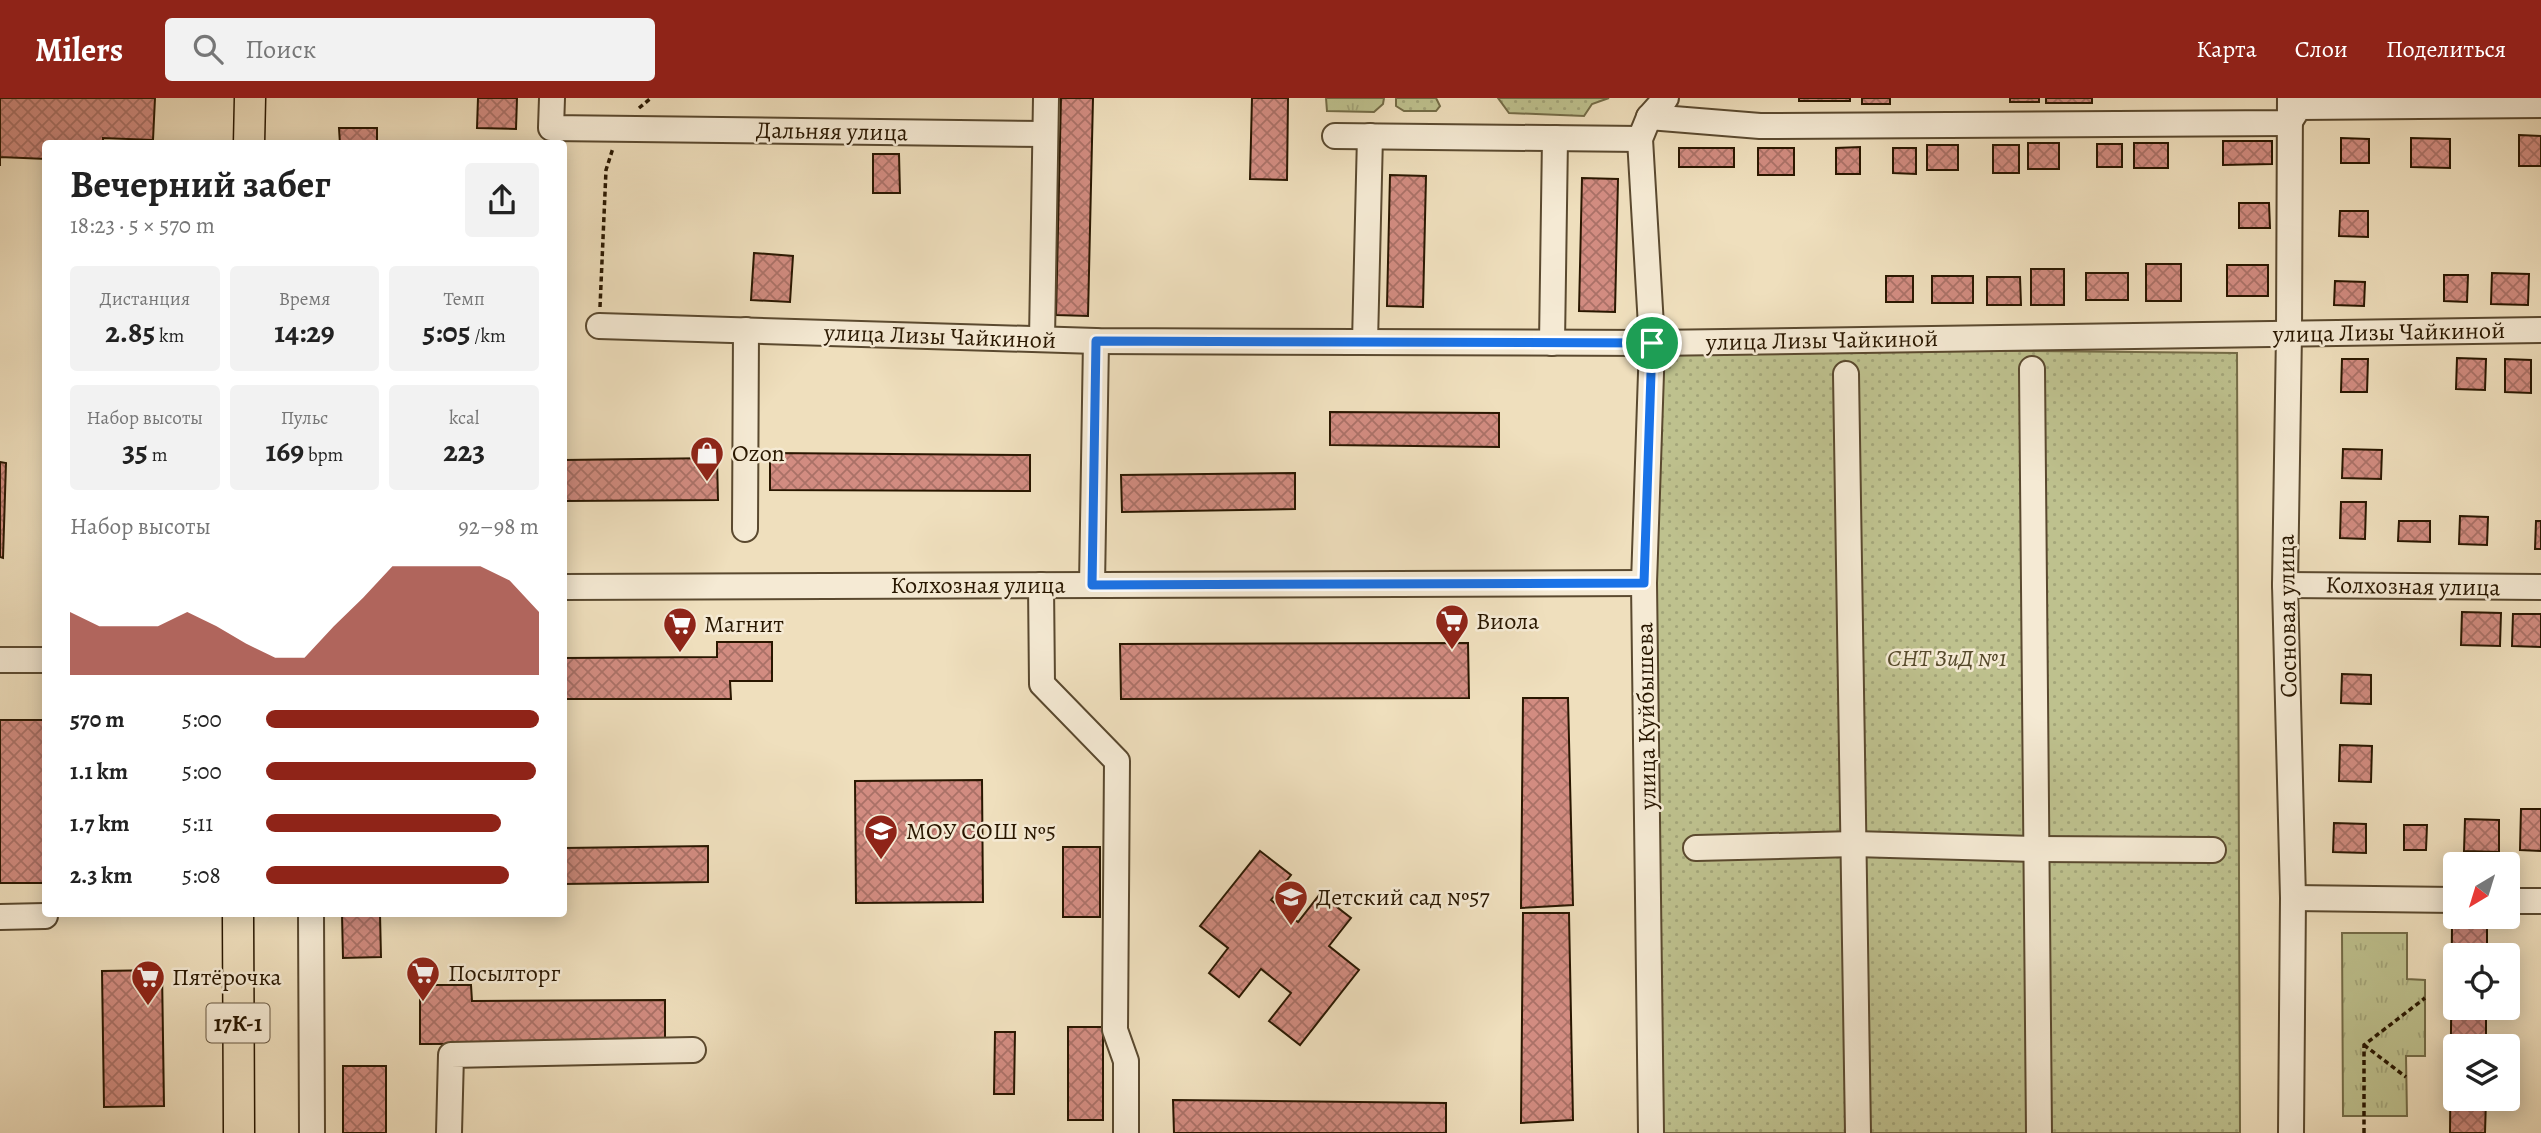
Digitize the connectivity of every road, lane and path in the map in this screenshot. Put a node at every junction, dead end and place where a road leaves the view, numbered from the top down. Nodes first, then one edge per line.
1 (250, 98) edge
2 (552, 98) edge
3 (650, 98) edge
4 (1046, 98) edge
5 (1665, 98) edge
6 (2290, 98) edge
7 (2541, 105) edge
8 (2289, 123) junction
9 (618, 127) junction
10 (1645, 128) junction
11 (1045, 134) junction
12 (1335, 136) dead end
13 (1370, 136) junction
14 (1555, 138) junction
15 (249, 140) edge
16 (599, 326) joint
17 (746, 330) junction
18 (2541, 330) edge
19 (2289, 333) junction
20 (1042, 340) junction
21 (1096, 341) junction
22 (1365, 342) junction
23 (1552, 343) junction
24 (1652, 343) junction
25 (2032, 369) dead end
26 (1846, 374) dead end
27 (744, 529) dead end
28 (1644, 583) junction
29 (1041, 585) junction
30 (1092, 585) junction
31 (2285, 585) junction
32 (567, 587) edge
33 (2541, 587) edge
34 (0, 660) edge
35 (42, 660) edge
36 (1854, 844) junction
37 (1696, 848) dead end
38 (2036, 849) junction
39 (2213, 850) dead end
40 (2293, 898) junction
41 (2443, 900) edge
42 (2520, 901) edge
43 (2541, 901) edge
44 (42, 916) edge
45 (0, 917) edge
46 (239, 917) edge
47 (311, 917) edge
48 (2425, 998) dead end
49 (2364, 1045) junction
50 (693, 1050) dead end
51 (2406, 1077) dead end
52 (239, 1133) edge
53 (312, 1133) edge
54 (449, 1133) edge
55 (1126, 1133) edge
56 (1651, 1133) edge
57 (1858, 1133) edge
58 (2039, 1133) edge
59 (2291, 1133) edge
60 (2364, 1133) edge

1 - 15 main road
2 - 9 street, Дальняя улица
3 - 9 path
4 - 11 street
5 - 10 street
6 - 8 street, Сосновая улица
7 - 8 street
8 - 10 street
8 - 19 street, Сосновая улица
9 - 11 street, Дальняя улица
9 - 16 path
10 - 14 street
10 - 24 street, улица Куйбышева
11 - 20 street
12 - 13 street
13 - 14 street
13 - 22 street
14 - 23 street
16 - 17 street, улица Лизы Чайкиной
17 - 20 street, улица Лизы Чайкиной
17 - 27 street
18 - 19 street, улица Лизы Чайкиной
19 - 24 street, улица Лизы Чайкиной
19 - 31 street, Сосновая улица
20 - 21 street, улица Лизы Чайкиной
21 - 22 street, улица Лизы Чайкиной
21 - 30 street
22 - 23 street, улица Лизы Чайкиной
23 - 24 street, улица Лизы Чайкиной
24 - 28 street, улица Куйбышева
25 - 38 street
26 - 36 street
28 - 30 street, Колхозная улица
28 - 56 street, улица Куйбышева
29 - 30 street, Колхозная улица
29 - 32 street, Колхозная улица
29 - 55 street
31 - 33 street, Колхозная улица
31 - 40 street, Сосновая улица
34 - 35 street
36 - 37 street
36 - 38 street
36 - 57 street
38 - 39 street
38 - 58 street
40 - 41 street
40 - 59 street, Сосновая улица
42 - 43 street
44 - 45 street
46 - 52 main road, 17К-1
47 - 53 street
48 - 49 path
49 - 51 path
49 - 60 path
50 - 54 street

